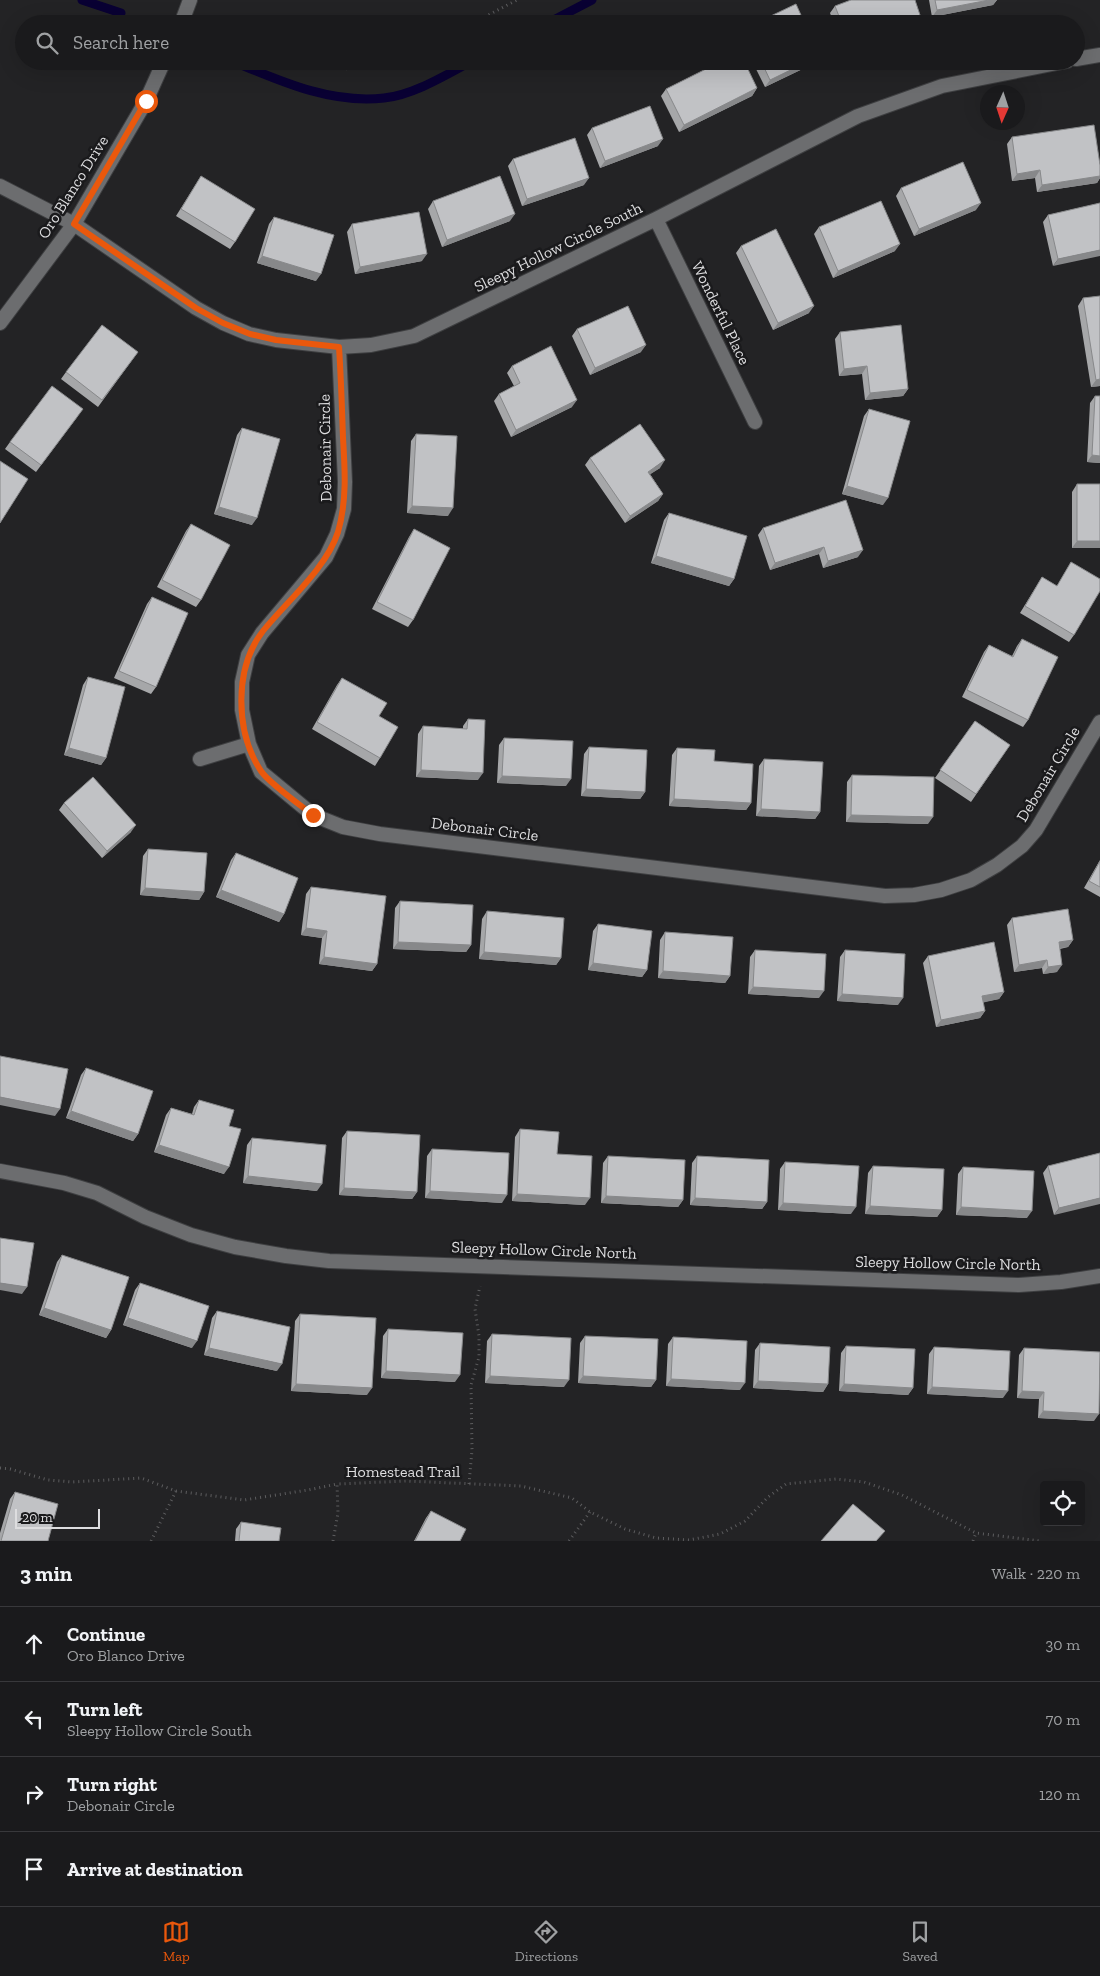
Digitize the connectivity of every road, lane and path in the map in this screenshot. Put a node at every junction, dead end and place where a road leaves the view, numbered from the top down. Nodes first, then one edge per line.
1 (190, 0) edge
2 (517, 0) edge
3 (184, 15) edge
4 (488, 15) edge
5 (1100, 55) edge
6 (1085, 58) edge
7 (160, 70) edge
8 (1022, 70) edge
9 (0, 186) edge
10 (656, 219) junction
11 (74, 224) junction
12 (0, 323) edge
13 (339, 347) junction
14 (755, 422) dead end
15 (1100, 722) edge
16 (248, 744) junction
17 (200, 759) dead end
18 (0, 1171) edge
19 (483, 1266) junction
20 (1100, 1276) edge
21 (0, 1468) edge
22 (337, 1484) junction
23 (469, 1484) junction
24 (176, 1491) junction
25 (590, 1512) junction
26 (976, 1533) junction
27 (151, 1541) edge
28 (333, 1541) edge
29 (569, 1541) edge
30 (973, 1541) edge
31 (1040, 1541) edge

1 - 3 street
2 - 4 path
5 - 6 street
7 - 11 street, Oro Blanco Drive
8 - 10 street, Sleepy Hollow Circle South
9 - 11 street, Sleepy Hollow Circle South
10 - 13 street, Sleepy Hollow Circle South
10 - 14 street, Wonderful Place
11 - 12 street, Oro Blanco Drive
11 - 13 street, Sleepy Hollow Circle South
13 - 16 street, Debonair Circle
15 - 16 street, Debonair Circle
16 - 17 street
18 - 19 street, Sleepy Hollow Circle North
19 - 20 street, Sleepy Hollow Circle North
19 - 23 path, Homestead Trail
21 - 24 path, Homestead Trail
22 - 23 path, Homestead Trail
22 - 24 path, Homestead Trail
22 - 28 path, Homestead Trail
23 - 25 path, Homestead Trail
24 - 27 path
25 - 26 path, Homestead Trail
25 - 29 path
26 - 30 path
26 - 31 path, Homestead Trail

